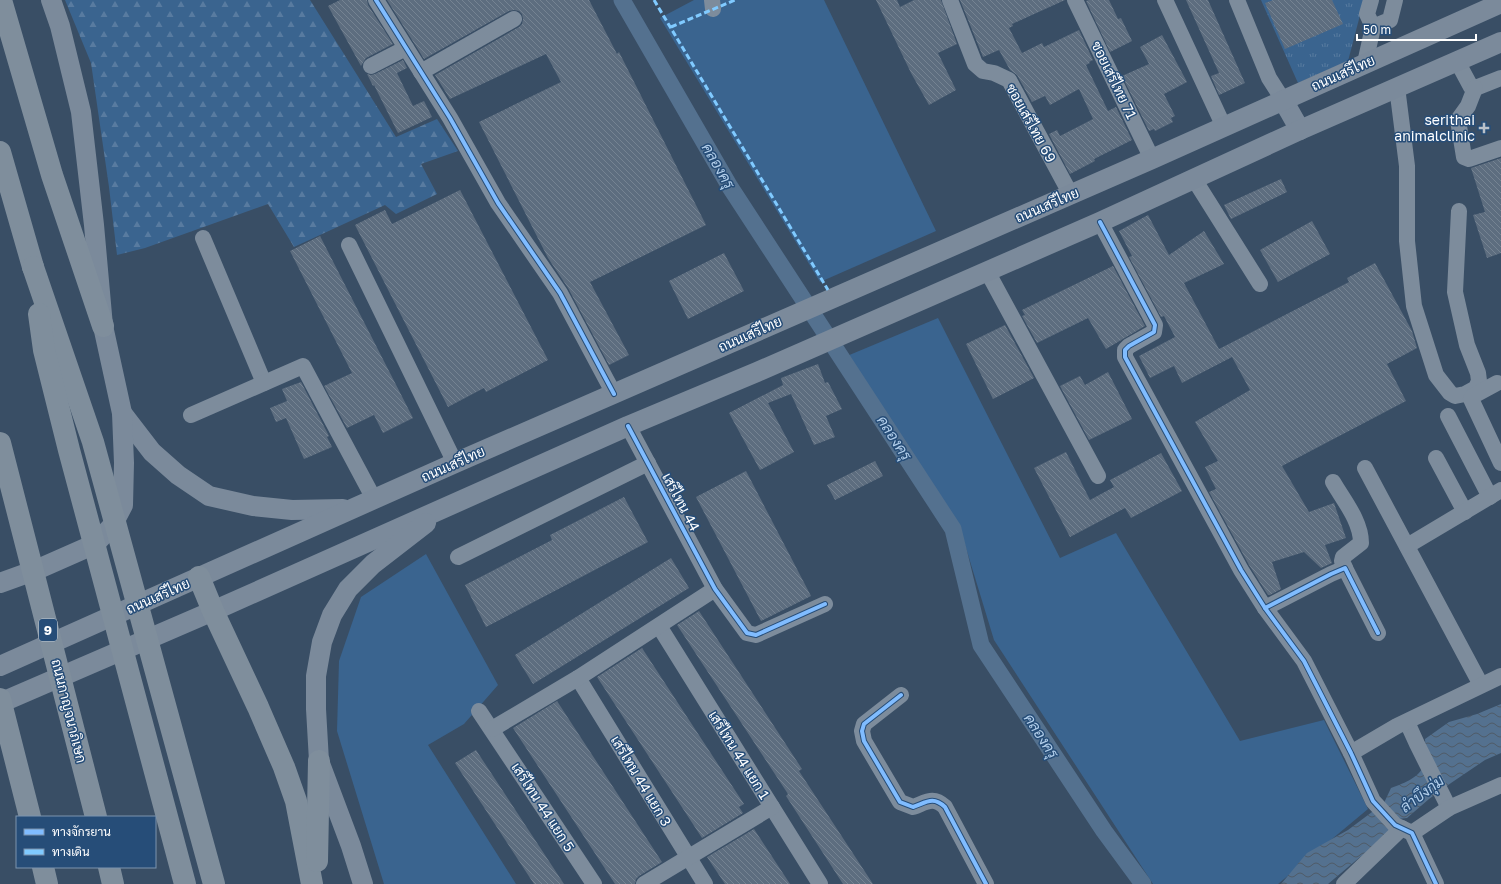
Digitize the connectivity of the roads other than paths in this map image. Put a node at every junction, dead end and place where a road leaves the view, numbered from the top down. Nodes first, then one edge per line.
1 (0, 0) edge
2 (51, 0) edge
3 (376, 0) edge
4 (950, 0) edge
5 (1075, 0) edge
6 (1165, 0) edge
7 (1237, 0) edge
8 (1371, 0) edge
9 (1395, 0) edge
10 (1501, 3) edge
11 (514, 19) dead end
12 (1373, 27) junction
13 (1499, 47) edge
14 (406, 48) junction
15 (1457, 61) junction
16 (1365, 63) junction
17 (370, 66) dead end
18 (421, 72) junction
19 (1501, 78) edge
20 (1398, 87) junction
21 (1475, 88) junction
22 (1284, 100) junction
23 (1224, 127) junction
24 (1300, 130) junction
25 (1501, 148) edge
26 (0, 152) edge
27 (1152, 159) junction
28 (1194, 179) junction
29 (1071, 195) junction
30 (1459, 211) dead end
31 (1100, 222) junction
32 (203, 238) dead end
33 (349, 245) dead end
34 (33, 267) junction
35 (988, 271) junction
36 (1260, 284) dead end
37 (103, 326) junction
38 (264, 383) junction
39 (1497, 383) dead end
40 (614, 394) junction
41 (122, 413) junction
42 (191, 415) dead end
43 (1448, 416) dead end
44 (628, 426) junction
45 (0, 443) edge
46 (1436, 458) dead end
47 (455, 463) junction
48 (648, 463) junction
49 (1501, 463) edge
50 (1364, 468) dead end
51 (1098, 476) dead end
52 (1333, 482) dead end
53 (1497, 494) edge
54 (374, 499) junction
55 (451, 504) junction
56 (350, 509) junction
57 (1465, 512) junction
58 (1407, 546) junction
59 (458, 557) dead end
60 (1345, 568) junction
61 (199, 577) junction
62 (0, 583) edge
63 (715, 589) junction
64 (825, 604) dead end
65 (1265, 608) junction
66 (212, 611) junction
67 (659, 626) junction
68 (1378, 633) dead end
69 (0, 666) edge
70 (1501, 676) edge
71 (578, 678) junction
72 (1481, 686) junction
73 (901, 695) dead end
74 (0, 700) edge
75 (0, 703) edge
76 (479, 711) dead end
77 (1407, 722) junction
78 (492, 729) junction
79 (1351, 753) junction
80 (319, 760) junction
81 (1501, 785) edge
82 (1446, 801) junction
83 (772, 807) junction
84 (30, 816) edge
85 (96, 816) edge
86 (1403, 829) junction
87 (687, 857) junction
88 (43, 868) edge
89 (109, 868) edge
90 (47, 884) edge
91 (113, 884) edge
92 (185, 884) edge
93 (214, 884) edge
94 (312, 884) edge
95 (317, 884) edge
96 (363, 884) edge
97 (594, 884) edge
98 (644, 884) edge
99 (705, 884) edge
100 (820, 884) edge
101 (986, 884) edge
102 (1344, 884) edge
103 (1436, 884) edge

1 - 37 highway
2 - 37 main road
3 - 14 street
4 - 29 street, ซอยเสรีไทย 69
5 - 27 street, ซอยเสรีไทย 71
6 - 23 street
7 - 22 street
8 - 12 street
9 - 12 street
10 - 16 main road, ถนนเสรีไทย
11 - 18 street
12 - 16 street
13 - 15 main road
14 - 17 street
14 - 18 street
15 - 20 main road
15 - 21 street
16 - 22 main road, ถนนเสรีไทย
18 - 40 street
19 - 21 street
20 - 24 main road
20 - 30 street
21 - 25 street
22 - 23 main road, ถนนเสรีไทย
22 - 24 main road
23 - 27 main road, ถนนเสรีไทย
24 - 28 main road
26 - 34 highway
27 - 29 main road, ถนนเสรีไทย
28 - 31 main road
28 - 36 street
29 - 40 main road, ถนนเสรีไทย
31 - 35 main road
31 - 65 street
32 - 38 street
33 - 47 street
34 - 92 highway, bridge
34 - 93 highway, bridge
35 - 44 main road
35 - 51 street
37 - 41 main road
38 - 42 street
38 - 54 street
39 - 49 street
40 - 47 main road, ถนนเสรีไทย
41 - 56 main road
41 - 62 main road
43 - 53 street
44 - 48 street, เสรีไทน 44
44 - 55 main road
45 - 85 highway, ถนนกาญจนาภิเษก / 9, bridge
46 - 57 street
47 - 54 main road, ถนนเสรีไทย
48 - 59 street
48 - 63 street, เสรีไทน 44
50 - 58 street
52 - 60 street
53 - 57 street
54 - 56 main road, ถนนเสรีไทย
55 - 66 main road
55 - 80 main road
56 - 61 main road, ถนนเสรีไทย
57 - 58 street
58 - 72 street
60 - 65 street
60 - 68 street
61 - 66 highway
61 - 69 main road, ถนนเสรีไทย
63 - 64 street, เสรีไทน 44
63 - 67 street
65 - 79 street
66 - 75 main road
66 - 94 highway
67 - 71 street
67 - 83 street, เสรีไทน 44 แยก 1
70 - 72 street
71 - 78 street
71 - 87 street, เสรีไทน 44 แยก 3
72 - 77 street
73 - 101 street
74 - 84 highway, bridge
76 - 78 street, เสรีไทน 44 แยก 5
77 - 79 street
77 - 82 street
78 - 97 street, เสรีไทน 44 แยก 5
79 - 86 street
80 - 95 highway
80 - 96 main road
81 - 82 street
82 - 86 street
83 - 87 street
83 - 100 street, เสรีไทน 44 แยก 1
86 - 102 street
86 - 103 street
87 - 98 street
87 - 99 street, เสรีไทน 44 แยก 3
88 - 90 highway
89 - 91 highway

